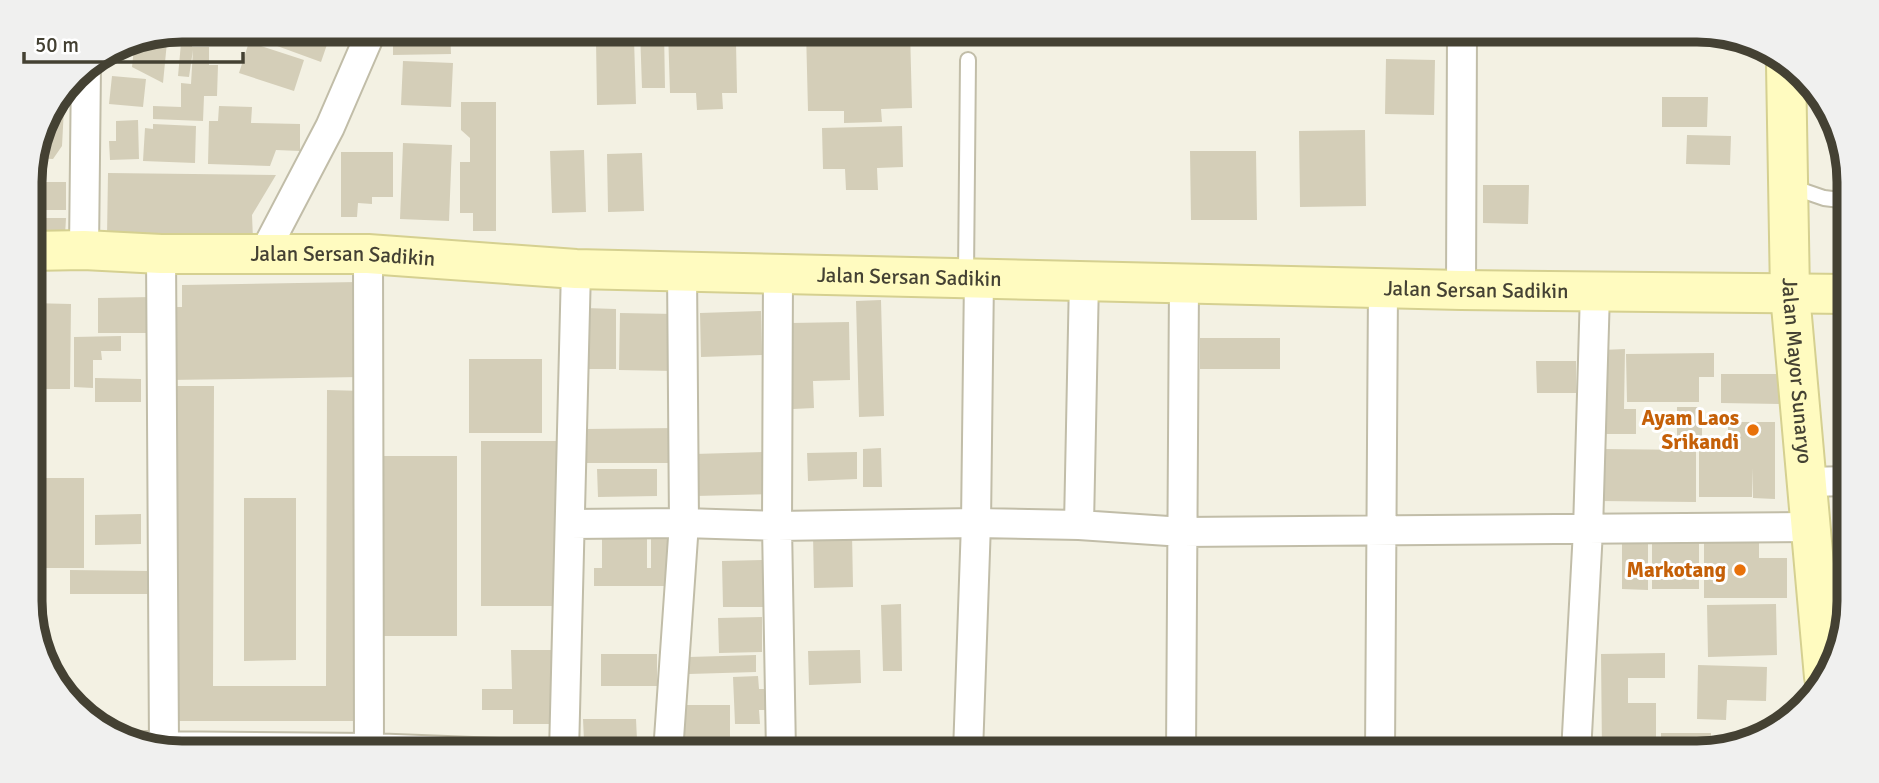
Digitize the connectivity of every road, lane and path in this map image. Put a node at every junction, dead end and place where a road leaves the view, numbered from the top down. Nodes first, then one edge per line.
1 (367, 42) edge
2 (1462, 42) edge
3 (968, 60) dead end
4 (1786, 75) edge
5 (86, 81) edge
6 (1788, 186) junction
7 (1837, 200) edge
8 (84, 250) junction
9 (42, 251) edge
10 (161, 254) junction
11 (368, 254) junction
12 (263, 255) junction
13 (576, 269) junction
14 (682, 270) junction
15 (778, 273) junction
16 (972, 277) junction
17 (1084, 279) junction
18 (1184, 283) junction
19 (1383, 288) junction
20 (1461, 290) junction
21 (1595, 292) junction
22 (1790, 293) junction
23 (1837, 294) edge
24 (1837, 481) edge
25 (1807, 482) junction
26 (684, 523) junction
27 (976, 523) junction
28 (570, 524) junction
29 (1079, 525) junction
30 (777, 526) junction
31 (1810, 527) junction
32 (1588, 530) junction
33 (1383, 531) junction
34 (1184, 532) junction
35 (1823, 663) edge
36 (154, 738) edge
37 (369, 741) edge
38 (564, 741) edge
39 (669, 741) edge
40 (781, 741) edge
41 (968, 741) edge
42 (1181, 741) edge
43 (1380, 741) edge
44 (1577, 741) edge

1 - 12 street
2 - 20 street
3 - 16 lane
4 - 6 main road, Jalan Mayor Sunaryo
5 - 8 street
6 - 7 lane
6 - 22 main road, Jalan Mayor Sunaryo
8 - 9 main road, Jalan Sersan Sadikin
8 - 10 main road, Jalan Sersan Sadikin
10 - 12 main road, Jalan Sersan Sadikin
10 - 36 street
11 - 12 main road, Jalan Sersan Sadikin
11 - 13 main road, Jalan Sersan Sadikin
11 - 37 street
13 - 14 main road, Jalan Sersan Sadikin
13 - 28 street
14 - 15 main road, Jalan Sersan Sadikin
14 - 26 street
15 - 16 main road, Jalan Sersan Sadikin
15 - 30 street
16 - 17 main road, Jalan Sersan Sadikin
16 - 27 street
17 - 18 main road, Jalan Sersan Sadikin
17 - 29 street
18 - 19 main road, Jalan Sersan Sadikin
18 - 34 street
19 - 20 main road, Jalan Sersan Sadikin
19 - 33 street
20 - 21 main road, Jalan Sersan Sadikin
21 - 22 main road, Jalan Sersan Sadikin
21 - 32 street
22 - 23 main road, Jalan Sersan Sadikin
22 - 25 main road, Jalan Mayor Sunaryo
24 - 25 street
25 - 31 main road, Jalan Mayor Sunaryo
26 - 28 street
26 - 30 street
26 - 39 street
27 - 29 street
27 - 30 street
27 - 41 street
28 - 38 street
29 - 34 street
30 - 40 street
31 - 32 street
31 - 35 main road, Jalan Mayor Sunaryo
32 - 33 street
32 - 44 street
33 - 34 street
33 - 43 street
34 - 42 street

